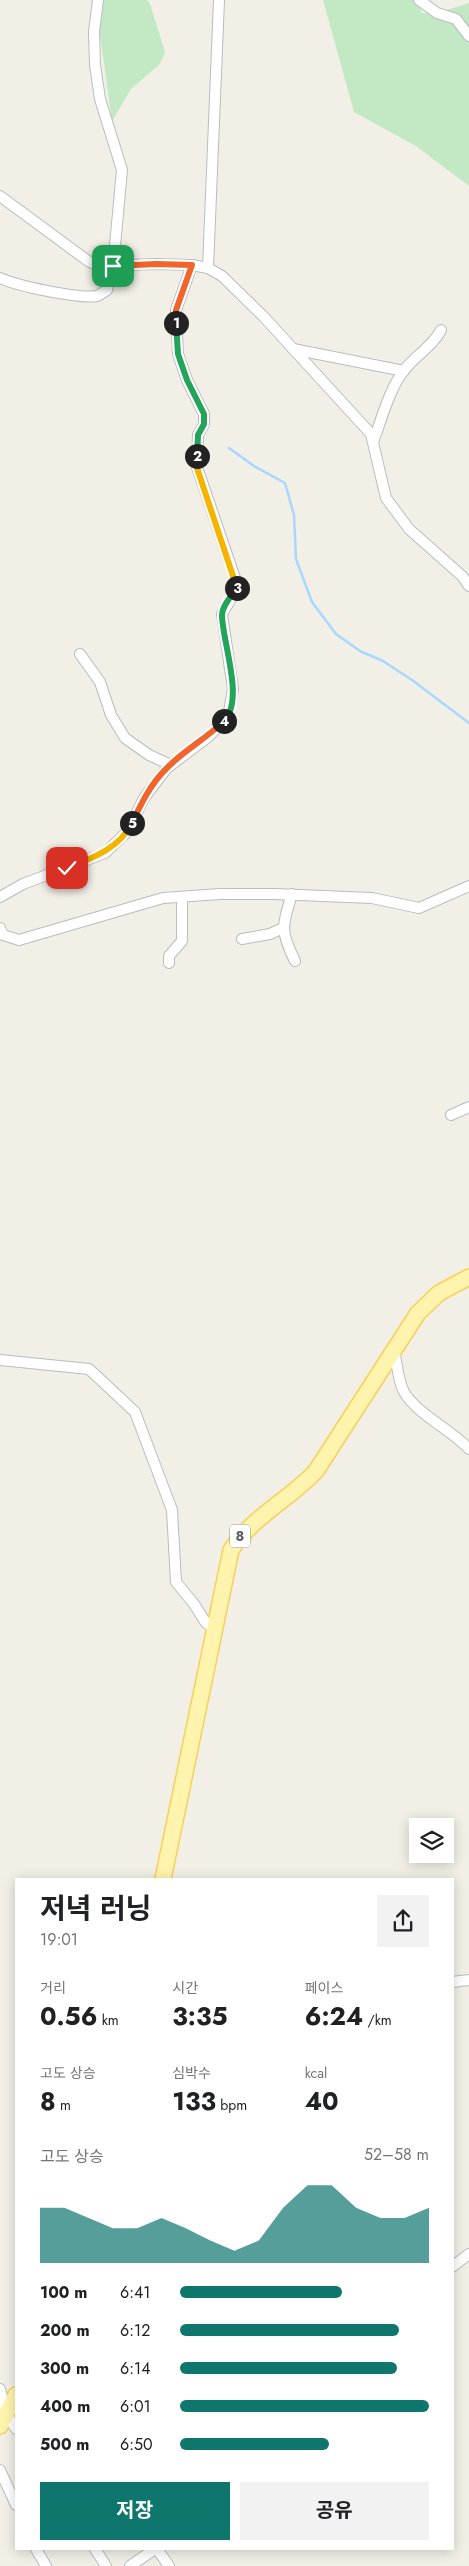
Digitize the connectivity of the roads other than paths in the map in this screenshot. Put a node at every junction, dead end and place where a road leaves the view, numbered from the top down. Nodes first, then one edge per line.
1 (98, 0) edge
2 (219, 0) edge
3 (419, 0) edge
4 (469, 36) edge
5 (0, 196) edge
6 (192, 265) junction
7 (113, 266) junction
8 (208, 268) junction
9 (0, 278) edge
10 (441, 330) dead end
11 (293, 348) junction
12 (404, 371) junction
13 (373, 442) junction
14 (469, 586) edge
15 (80, 654) dead end
16 (171, 765) junction
17 (469, 886) edge
18 (292, 894) junction
19 (0, 897) edge
20 (182, 897) junction
21 (0, 928) edge
22 (283, 928) junction
23 (242, 939) dead end
24 (295, 961) dead end
25 (169, 963) dead end
26 (469, 1108) edge
27 (451, 1115) dead end
28 (469, 1277) edge
29 (394, 1350) junction
30 (0, 1360) edge
31 (469, 1449) edge
32 (214, 1629) junction
33 (163, 1878) edge
34 (469, 1980) edge
35 (454, 1982) edge
36 (469, 2254) edge
37 (454, 2265) edge
38 (0, 2389) edge
39 (15, 2397) edge
40 (3, 2420) edge
41 (15, 2428) edge
42 (0, 2470) edge
43 (15, 2504) edge
44 (37, 2550) edge
45 (96, 2550) edge
46 (154, 2550) edge
47 (157, 2550) edge
48 (46, 2566) edge
49 (106, 2566) edge
50 (130, 2566) edge
51 (170, 2566) edge

1 - 7 street
2 - 8 street
3 - 4 street
5 - 7 street
6 - 7 street
6 - 8 street
6 - 16 street
7 - 9 street
8 - 11 street
10 - 12 street
11 - 12 street
11 - 13 street
12 - 13 street
13 - 14 street
15 - 16 street
16 - 19 street
17 - 18 street
18 - 20 street
18 - 22 street
20 - 21 street
20 - 25 street
22 - 23 street
22 - 24 street
26 - 27 street
28 - 29 main road, 8
29 - 31 street
29 - 32 main road, 8
30 - 32 street
32 - 33 main road, 8
34 - 35 street
36 - 37 street
38 - 40 street
39 - 40 main road
40 - 41 street
42 - 43 street
44 - 48 street
45 - 49 street
46 - 50 street
47 - 51 street

